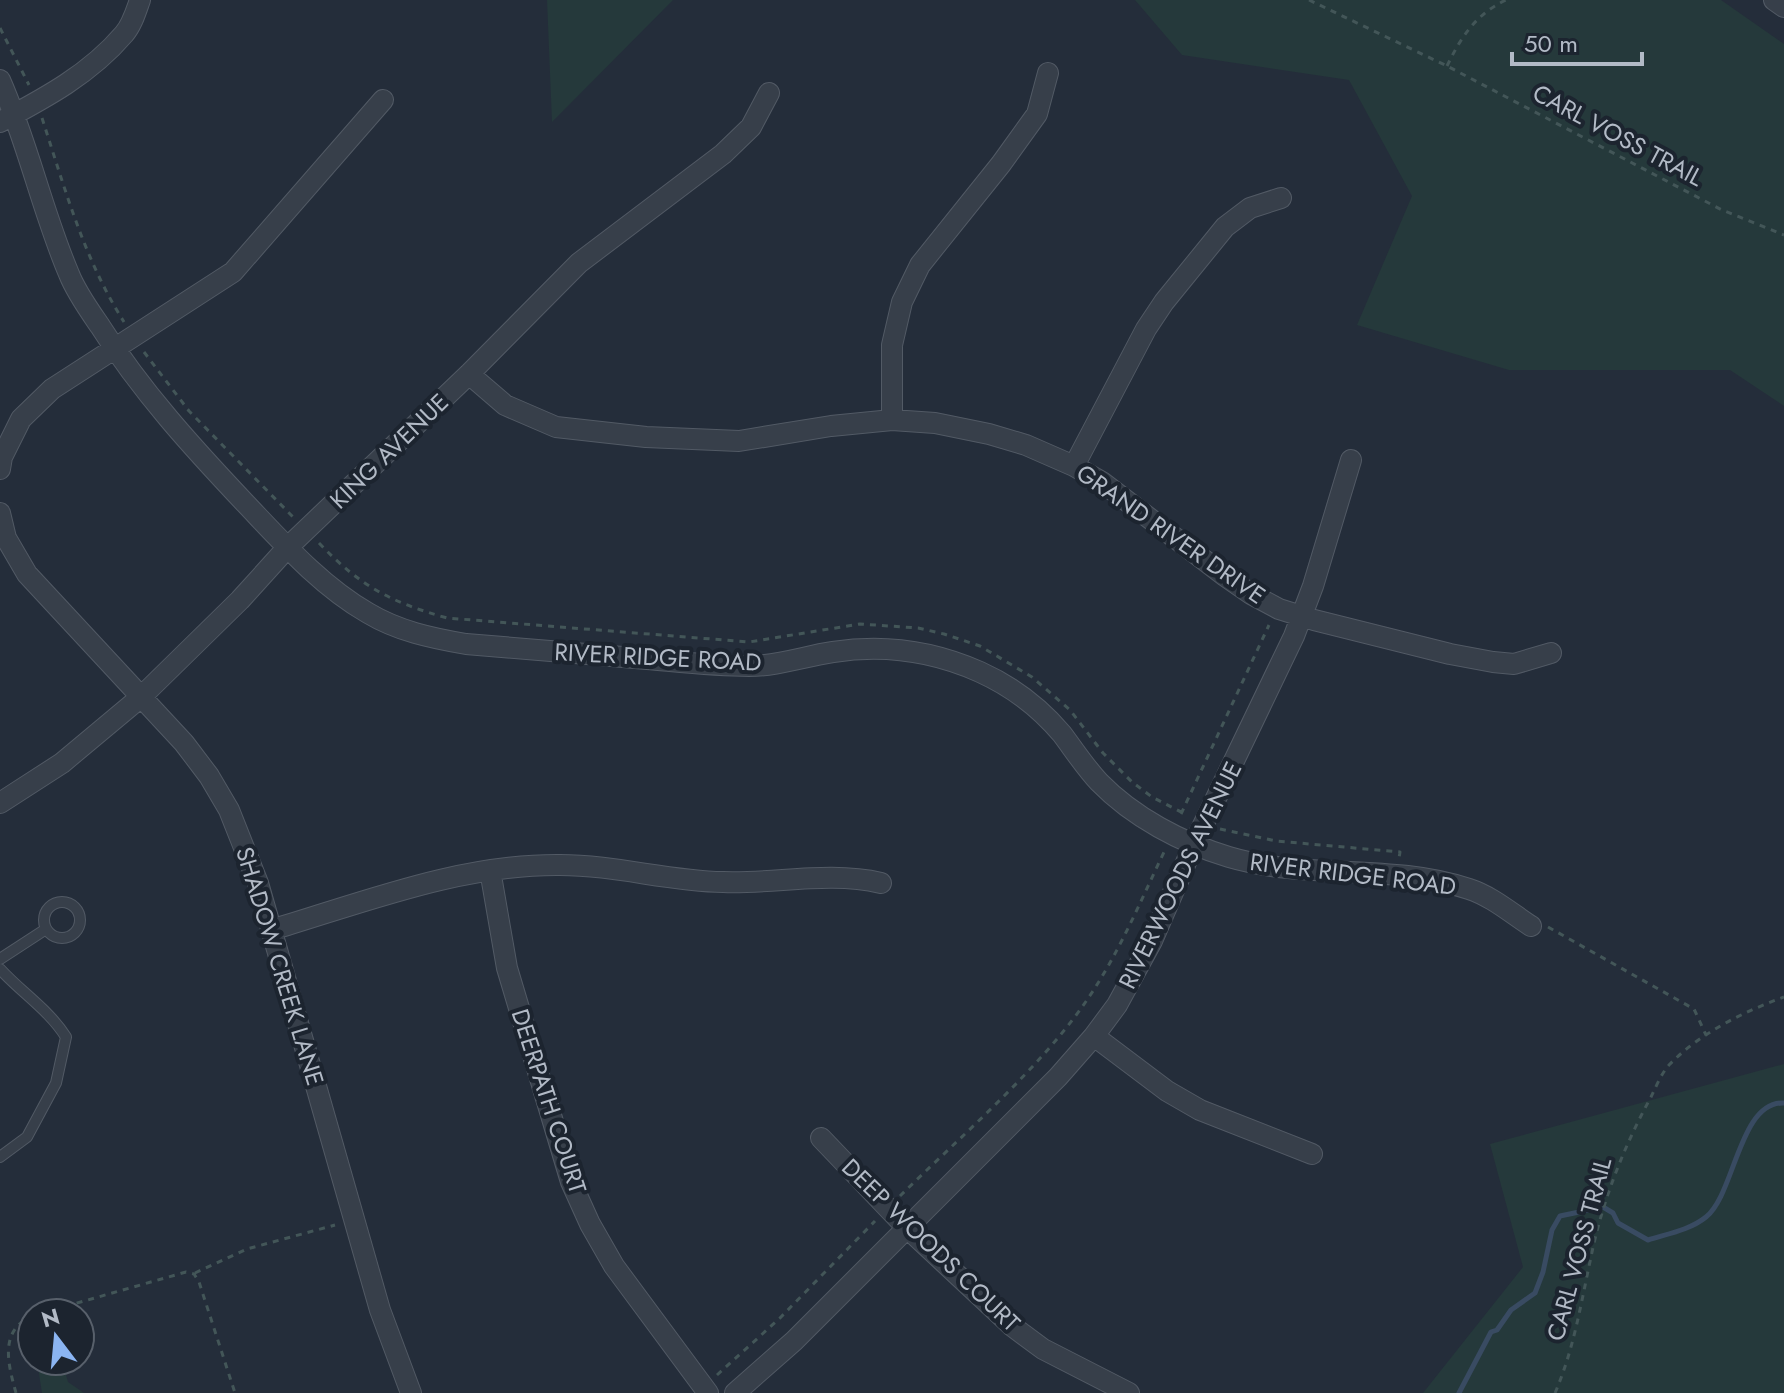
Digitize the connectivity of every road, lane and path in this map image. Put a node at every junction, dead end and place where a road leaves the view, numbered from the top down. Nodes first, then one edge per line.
1 (140, 0) edge
2 (1309, 0) edge
3 (1506, 0) edge
4 (1774, 0) edge
5 (1784, 7) edge
6 (0, 28) edge
7 (1447, 66) junction
8 (1048, 73) dead end
9 (0, 80) edge
10 (32, 92) dead end
11 (769, 93) dead end
12 (383, 100) dead end
13 (40, 113) dead end
14 (8, 118) edge
15 (1281, 198) dead end
16 (1784, 235) edge
17 (127, 326) dead end
18 (139, 344) dead end
19 (114, 348) junction
20 (469, 374) junction
21 (892, 420) junction
22 (1351, 460) dead end
23 (1074, 466) junction
24 (0, 469) edge
25 (0, 513) edge
26 (299, 522) dead end
27 (287, 548) junction
28 (1302, 617) junction
29 (1272, 618) dead end
30 (1551, 653) dead end
31 (141, 697) junction
32 (0, 803) edge
33 (1177, 825) dead end
34 (1194, 844) junction
35 (1168, 845) dead end
36 (490, 870) junction
37 (881, 883) dead end
38 (1531, 926) dead end
39 (46, 929) dead end
40 (271, 930) junction
41 (0, 959) edge
42 (0, 969) edge
43 (1784, 997) edge
44 (1094, 1036) junction
45 (821, 1138) dead end
46 (1312, 1154) dead end
47 (0, 1157) edge
48 (895, 1201) dead end
49 (881, 1215) dead end
50 (354, 1219) junction
51 (906, 1227) junction
52 (194, 1274) junction
53 (96, 1298) edge
54 (16, 1323) edge
55 (709, 1387) edge
56 (16, 1393) edge
57 (235, 1393) edge
58 (411, 1393) edge
59 (735, 1393) edge
60 (1129, 1393) edge
61 (1555, 1393) edge

1 - 14 street
2 - 7 path, CARL VOSS TRAIL
3 - 7 path
4 - 5 street
6 - 10 path
7 - 16 path, CARL VOSS TRAIL
8 - 21 street
9 - 14 street, RIVER RIDGE ROAD
11 - 20 street, KING AVENUE
12 - 19 street
13 - 17 path
14 - 19 street, RIVER RIDGE ROAD
15 - 23 street
18 - 26 path
19 - 24 street
19 - 27 street, RIVER RIDGE ROAD
20 - 21 street, GRAND RIVER DRIVE
20 - 27 street, KING AVENUE
21 - 23 street, GRAND RIVER DRIVE
22 - 28 street, RIVERWOODS AVENUE
23 - 28 street, GRAND RIVER DRIVE
25 - 31 street, SHADOW CREEK LANE
27 - 31 street, KING AVENUE
27 - 34 street, RIVER RIDGE ROAD
28 - 30 street, GRAND RIVER DRIVE
28 - 34 street, RIVERWOODS AVENUE
29 - 33 path
31 - 32 street, KING AVENUE
31 - 40 street, SHADOW CREEK LANE
34 - 38 street, RIVER RIDGE ROAD
34 - 44 street, RIVERWOODS AVENUE
35 - 48 path
36 - 37 street
36 - 40 street
36 - 55 street, DEERPATH COURT
39 - 41 lane
40 - 50 street, SHADOW CREEK LANE
42 - 47 lane
43 - 61 path, CARL VOSS TRAIL
44 - 46 street
44 - 51 street, RIVERWOODS AVENUE
45 - 51 street, DEEP WOODS COURT
49 - 55 path
50 - 52 path
50 - 58 street, SHADOW CREEK LANE
51 - 59 street, RIVERWOODS AVENUE
51 - 60 street, DEEP WOODS COURT
52 - 53 path
52 - 57 path
54 - 56 path

